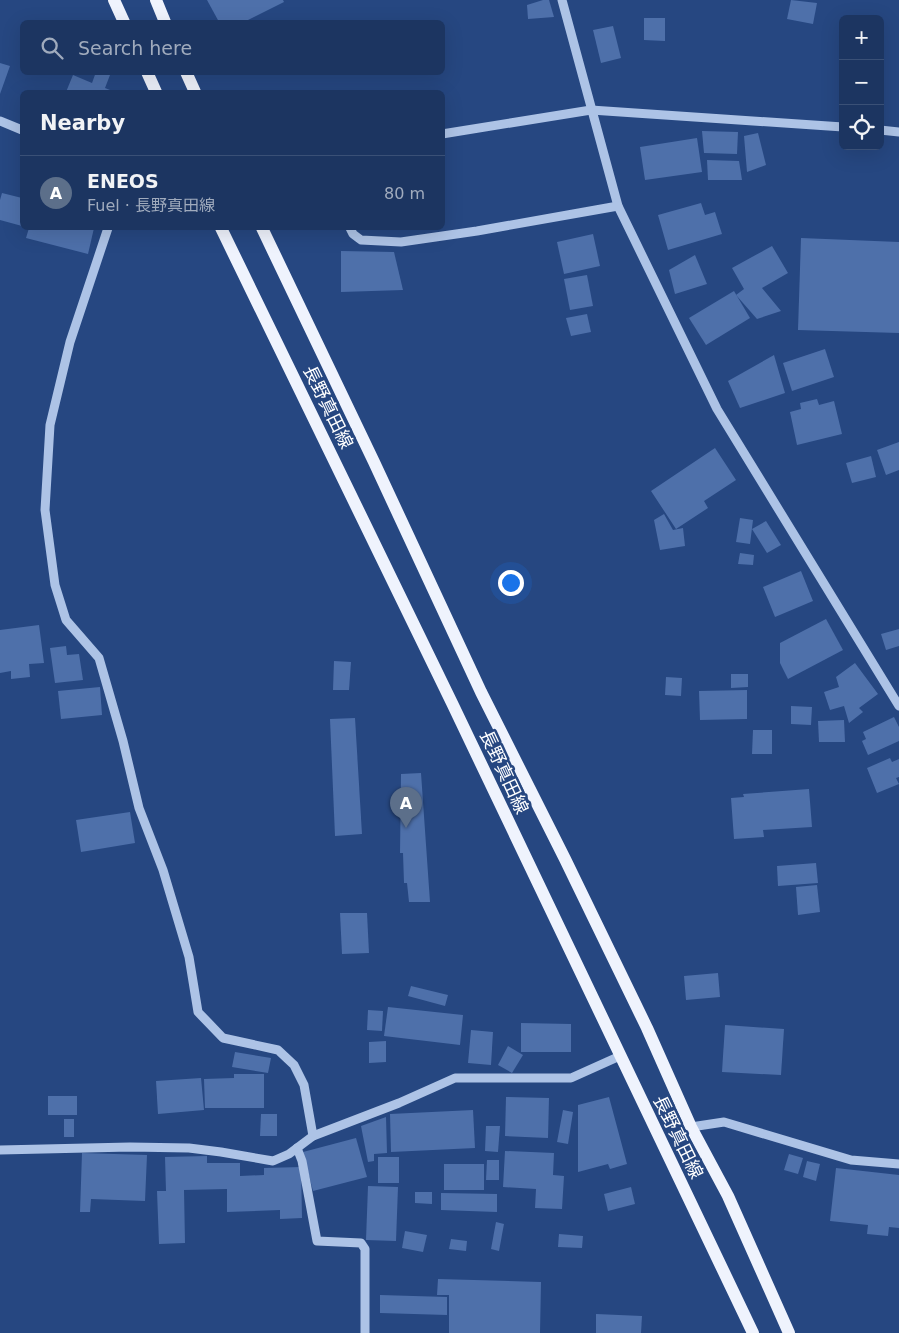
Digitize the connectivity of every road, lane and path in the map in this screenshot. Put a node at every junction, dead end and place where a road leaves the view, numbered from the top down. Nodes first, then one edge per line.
1 (114, 0) edge
2 (156, 0) edge
3 (562, 0) edge
4 (123, 20) edge
5 (164, 20) edge
6 (148, 75) edge
7 (188, 75) edge
8 (155, 90) edge
9 (195, 90) edge
10 (591, 110) junction
11 (0, 121) edge
12 (839, 127) edge
13 (20, 129) edge
14 (884, 130) edge
15 (899, 132) edge
16 (445, 134) edge
17 (618, 206) junction
18 (107, 230) edge
19 (222, 230) edge
20 (263, 230) edge
21 (351, 230) edge
22 (899, 706) edge
23 (620, 1056) junction
24 (691, 1127) junction
25 (313, 1136) junction
26 (297, 1148) junction
27 (0, 1150) edge
28 (899, 1164) edge
29 (365, 1333) edge
30 (753, 1333) edge
31 (789, 1333) edge

1 - 4 main road
2 - 5 main road
3 - 10 street
6 - 8 main road
7 - 9 main road
10 - 12 street
10 - 16 street
10 - 17 street
11 - 13 street
14 - 15 street
17 - 21 street
17 - 22 street
18 - 25 street
19 - 23 main road, 長野真田線
20 - 24 main road, 長野真田線
23 - 25 street
23 - 30 main road, 長野真田線
24 - 28 street
24 - 31 main road, 長野真田線
25 - 26 street
26 - 27 street
26 - 29 street

